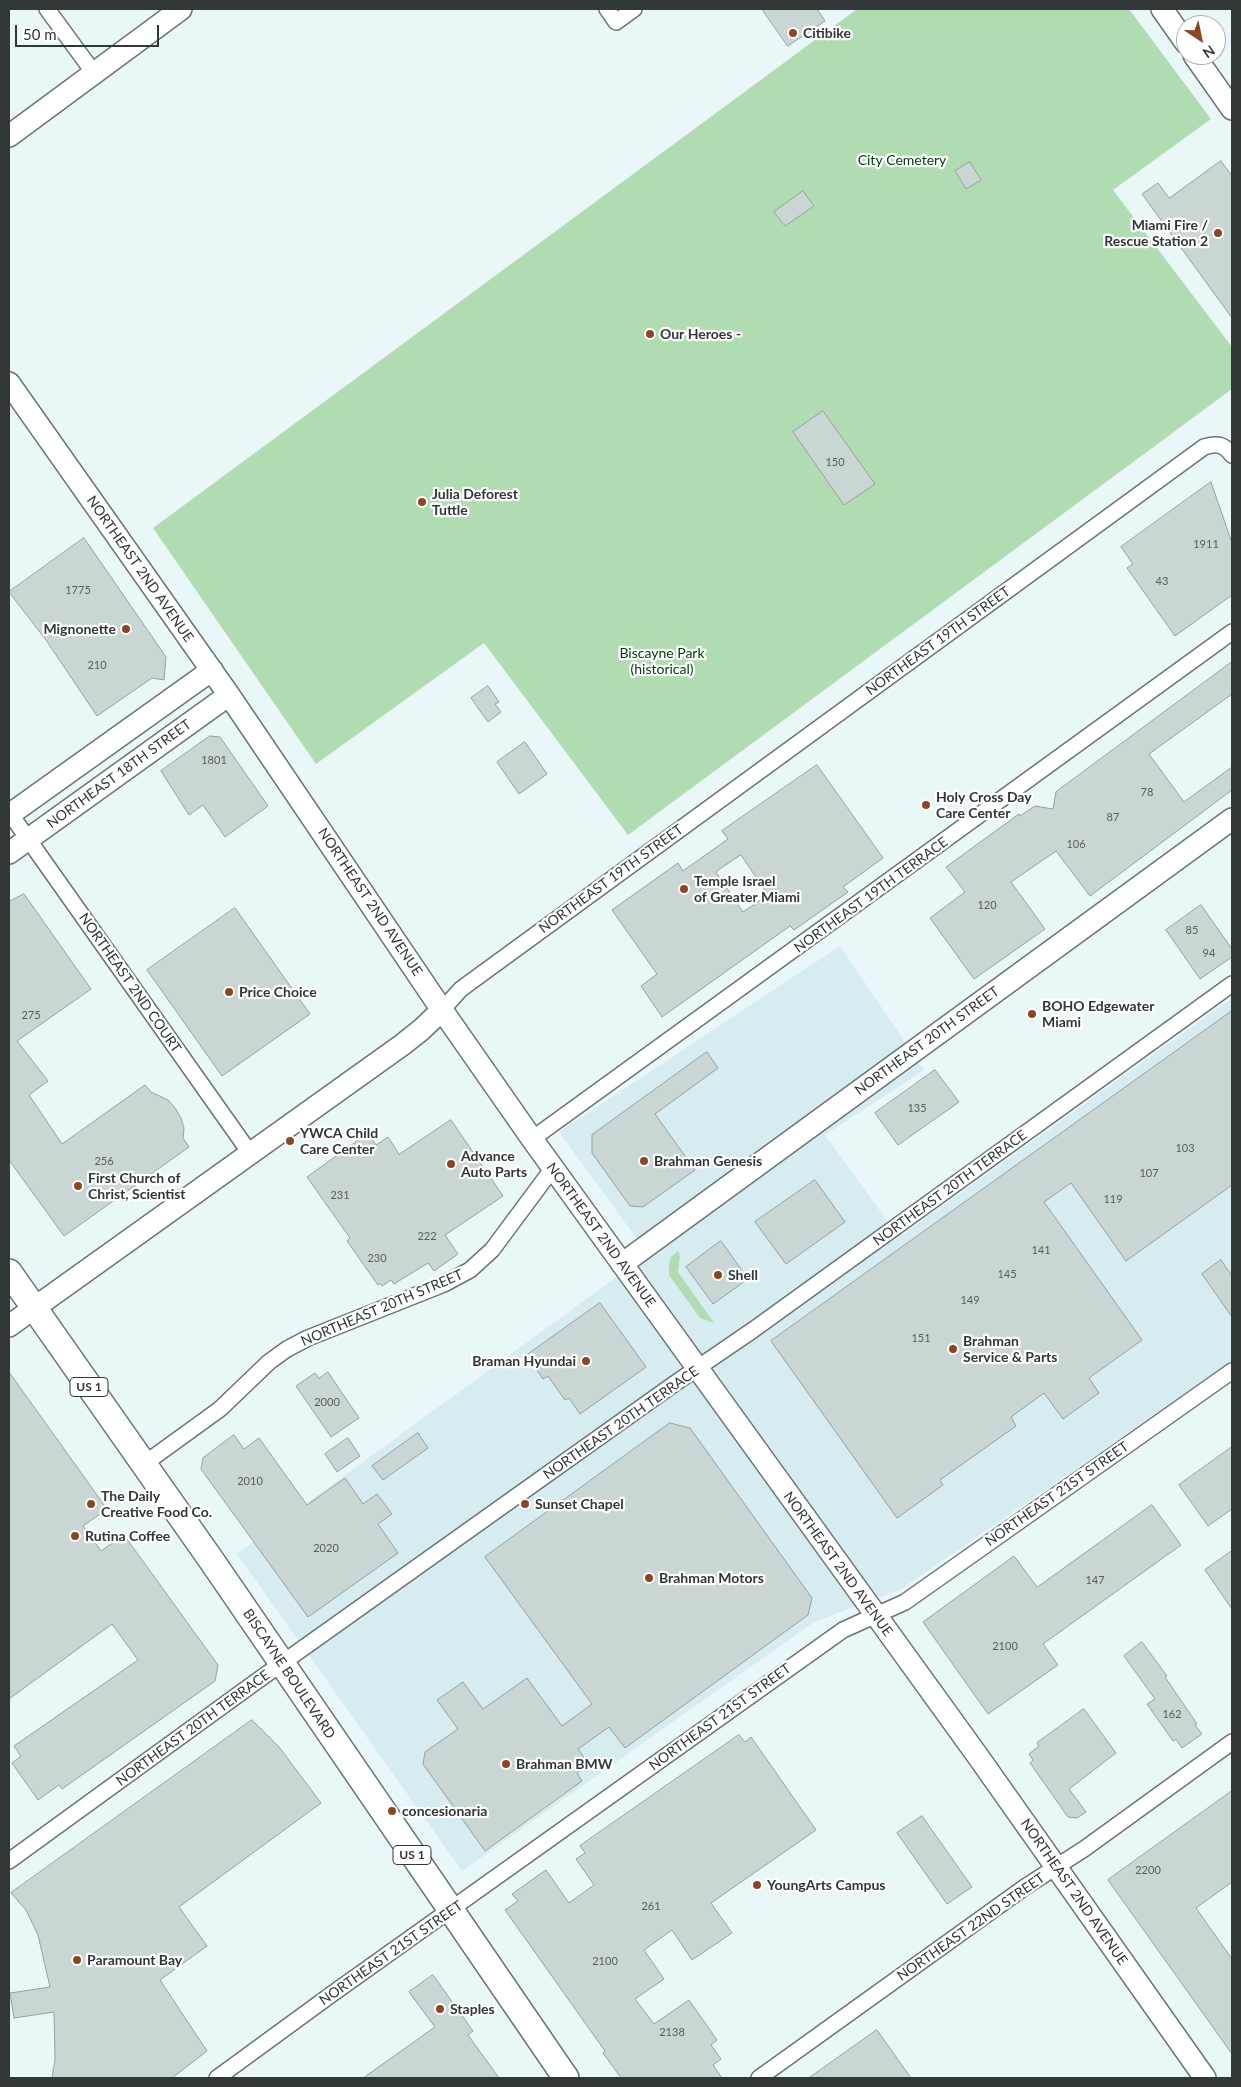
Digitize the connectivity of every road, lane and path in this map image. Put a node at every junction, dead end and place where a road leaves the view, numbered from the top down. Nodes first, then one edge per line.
1 (47, 9) edge
2 (181, 9) edge
3 (607, 9) edge
4 (634, 9) edge
5 (1162, 9) edge
6 (1176, 29) edge
7 (1201, 65) edge
8 (94, 73) junction
9 (1232, 109) edge
10 (9, 136) edge
11 (9, 383) edge
12 (1232, 455) edge
13 (1232, 632) edge
14 (212, 670) junction
15 (229, 695) junction
16 (9, 814) edge
17 (1232, 819) edge
18 (28, 839) junction
19 (9, 853) edge
20 (1232, 984) edge
21 (442, 1010) junction
22 (532, 1139) junction
23 (250, 1153) junction
24 (553, 1168) junction
25 (622, 1264) junction
26 (9, 1272) edge
27 (34, 1308) junction
28 (9, 1326) edge
29 (697, 1369) junction
30 (1232, 1371) edge
31 (144, 1464) junction
32 (875, 1616) junction
33 (281, 1664) junction
34 (1232, 1742) edge
35 (9, 1861) edge
36 (1056, 1867) junction
37 (450, 1910) junction
38 (217, 2078) edge
39 (566, 2078) edge
40 (759, 2078) edge
41 (1206, 2078) edge

1 - 8 street
2 - 8 main road
3 - 4 street
5 - 6 main road
7 - 9 main road
8 - 10 main road
11 - 14 main road, NORTHEAST 2ND AVENUE
12 - 21 street, NORTHEAST 19TH STREET
13 - 22 street, NORTHEAST 19TH TERRACE
14 - 15 main road, NORTHEAST 2ND AVENUE
14 - 16 main road
15 - 18 main road, NORTHEAST 18TH STREET
15 - 21 main road, NORTHEAST 2ND AVENUE
16 - 18 street, NORTHEAST 2ND COURT
17 - 25 main road, NORTHEAST 20TH STREET
18 - 19 main road, NORTHEAST 18TH STREET
18 - 23 street, NORTHEAST 2ND COURT
20 - 29 street, NORTHEAST 20TH TERRACE
21 - 22 main road, NORTHEAST 2ND AVENUE
21 - 23 main road, NORTHEAST 19TH STREET
22 - 24 main road, NORTHEAST 2ND AVENUE
23 - 27 main road, NORTHEAST 19TH STREET
24 - 25 main road, NORTHEAST 2ND AVENUE
24 - 31 street, NORTHEAST 20TH STREET
25 - 29 main road, NORTHEAST 2ND AVENUE
26 - 27 main road, BISCAYNE BOULEVARD / US 1
27 - 28 main road, NORTHEAST 19TH STREET
27 - 31 main road, BISCAYNE BOULEVARD / US 1
29 - 32 main road, NORTHEAST 2ND AVENUE
29 - 33 street, NORTHEAST 20TH TERRACE
30 - 32 street, NORTHEAST 21ST STREET
31 - 33 main road, BISCAYNE BOULEVARD / US 1
32 - 36 main road, NORTHEAST 2ND AVENUE
32 - 37 street, NORTHEAST 21ST STREET
33 - 35 street, NORTHEAST 20TH TERRACE
33 - 37 main road, BISCAYNE BOULEVARD / US 1
34 - 36 street, NORTHEAST 22ND STREET
36 - 40 street, NORTHEAST 22ND STREET
36 - 41 main road, NORTHEAST 2ND AVENUE
37 - 38 street, NORTHEAST 21ST STREET
37 - 39 main road, BISCAYNE BOULEVARD / US 1

